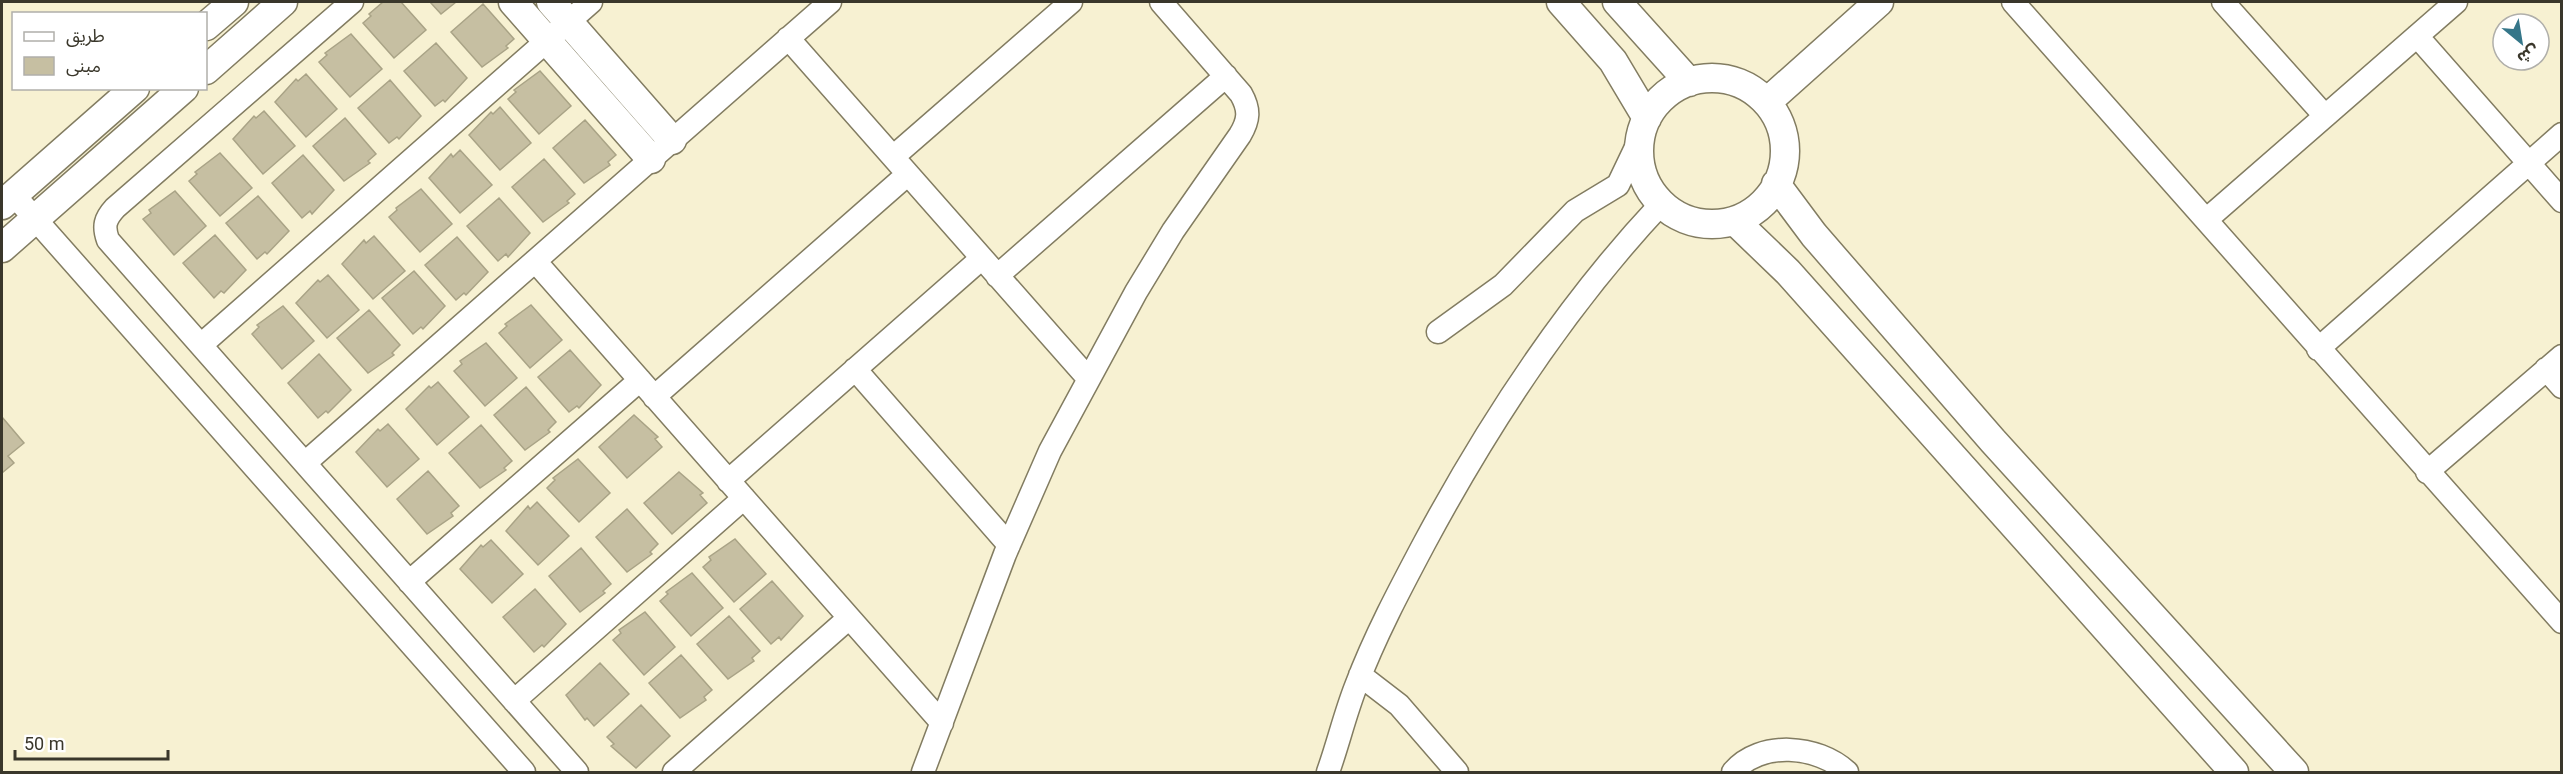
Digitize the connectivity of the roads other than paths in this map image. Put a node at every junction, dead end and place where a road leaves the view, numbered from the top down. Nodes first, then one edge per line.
1 (234, 2) edge
2 (283, 2) edge
3 (351, 2) edge
4 (513, 2) edge
5 (591, 2) edge
6 (830, 2) edge
7 (1071, 2) edge
8 (1161, 2) edge
9 (1560, 2) edge
10 (1617, 2) edge
11 (1879, 2) edge
12 (2013, 2) edge
13 (2223, 2) edge
14 (2445, 5) edge
15 (560, 11) edge
16 (207, 25) edge
17 (2417, 36) junction
18 (788, 38) junction
19 (547, 39) junction
20 (207, 69) edge
21 (1226, 76) junction
22 (1689, 82) junction
23 (133, 90) edge
24 (182, 90) edge
25 (1767, 102) junction
26 (2325, 116) junction
27 (1644, 129) junction
28 (2562, 134) edge
29 (672, 140) junction
30 (651, 159) junction
31 (2529, 163) junction
32 (901, 165) junction
33 (1776, 184) junction
34 (8, 200) edge
35 (2562, 201) edge
36 (1661, 204) junction
37 (35, 219) junction
38 (1735, 220) junction
39 (2206, 220) junction
40 (2, 249) edge
41 (982, 258) junction
42 (534, 261) junction
43 (998, 276) junction
44 (1438, 332) dead end
45 (201, 345) junction
46 (2319, 349) junction
47 (2554, 363) edge
48 (855, 369) junction
49 (1087, 377) junction
50 (2562, 387) edge
51 (647, 388) junction
52 (1954, 396) junction
53 (1924, 426) junction
54 (1993, 441) junction
55 (305, 463) junction
56 (1963, 470) junction
57 (2427, 472) junction
58 (728, 481) junction
59 (744, 498) junction
60 (1009, 545) junction
61 (409, 582) junction
62 (849, 618) junction
63 (2562, 622) edge
64 (1360, 675) junction
65 (514, 701) junction
66 (942, 723) junction
67 (524, 772) edge
68 (577, 772) edge
69 (674, 772) edge
70 (922, 772) edge
71 (1328, 772) edge
72 (1457, 772) edge
73 (1733, 772) edge
74 (1847, 772) edge
75 (2234, 772) edge
76 (2294, 772) edge

1 - 16 street
2 - 20 street
3 - 45 street
4 - 19 street
5 - 15 street
6 - 18 street
7 - 32 street
8 - 21 street
9 - 27 street
10 - 22 street
11 - 25 street
12 - 39 street
13 - 26 street
14 - 17 street
15 - 19 street
15 - 29 street
17 - 26 street
17 - 31 street
18 - 29 street
18 - 32 street
19 - 30 street
19 - 45 street
21 - 43 street
21 - 49 street
22 - 25 street
22 - 27 street
23 - 34 street
24 - 37 street
25 - 33 street
26 - 39 street
27 - 36 street
27 - 44 street
28 - 31 street
29 - 30 street
30 - 42 street
31 - 35 street
31 - 46 street
32 - 41 street
32 - 51 street
33 - 38 street
33 - 52 street
34 - 37 street
36 - 38 street
36 - 64 street
37 - 40 street
37 - 67 street
38 - 53 street
39 - 46 street
41 - 43 street
41 - 48 street
42 - 51 street
42 - 55 street
43 - 49 street
45 - 55 street
46 - 57 street
47 - 50 street
47 - 57 street
48 - 58 street
48 - 60 street
49 - 60 street
51 - 58 street
51 - 61 street
52 - 53 street
52 - 54 street
53 - 56 street
54 - 56 street
54 - 76 street
55 - 61 street
56 - 75 street
57 - 63 street
58 - 59 street
59 - 62 street
59 - 65 street
60 - 66 street
61 - 65 street
62 - 66 street
62 - 69 street
64 - 71 street
64 - 72 street
65 - 68 street
66 - 70 street
73 - 74 street

